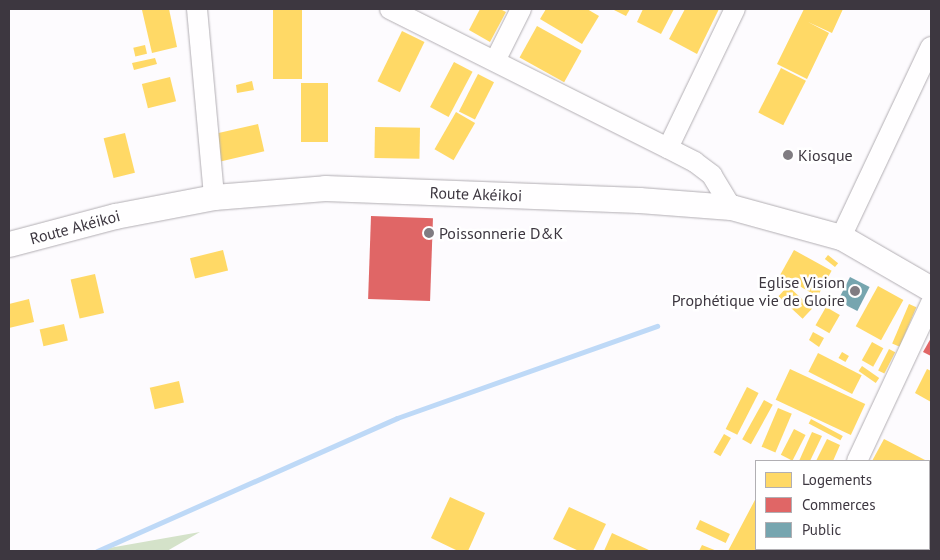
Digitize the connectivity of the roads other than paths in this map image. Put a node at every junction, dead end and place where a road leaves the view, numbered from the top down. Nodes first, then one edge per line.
1 (197, 9) edge
2 (390, 9) edge
3 (521, 9) edge
4 (735, 9) edge
5 (929, 59) edge
6 (495, 61) junction
7 (668, 148) junction
8 (214, 197) junction
9 (731, 207) junction
10 (840, 237) junction
11 (9, 244) edge
12 (931, 289) edge
13 (931, 303) edge
14 (857, 460) edge

1 - 8 street
2 - 6 street
3 - 6 street
4 - 7 street
5 - 10 street
6 - 7 street
7 - 9 street
8 - 9 street, Route Akéikoi
8 - 11 street, Route Akéikoi
9 - 10 street, Route Akéikoi
10 - 12 street, Route Akéikoi
13 - 14 street

